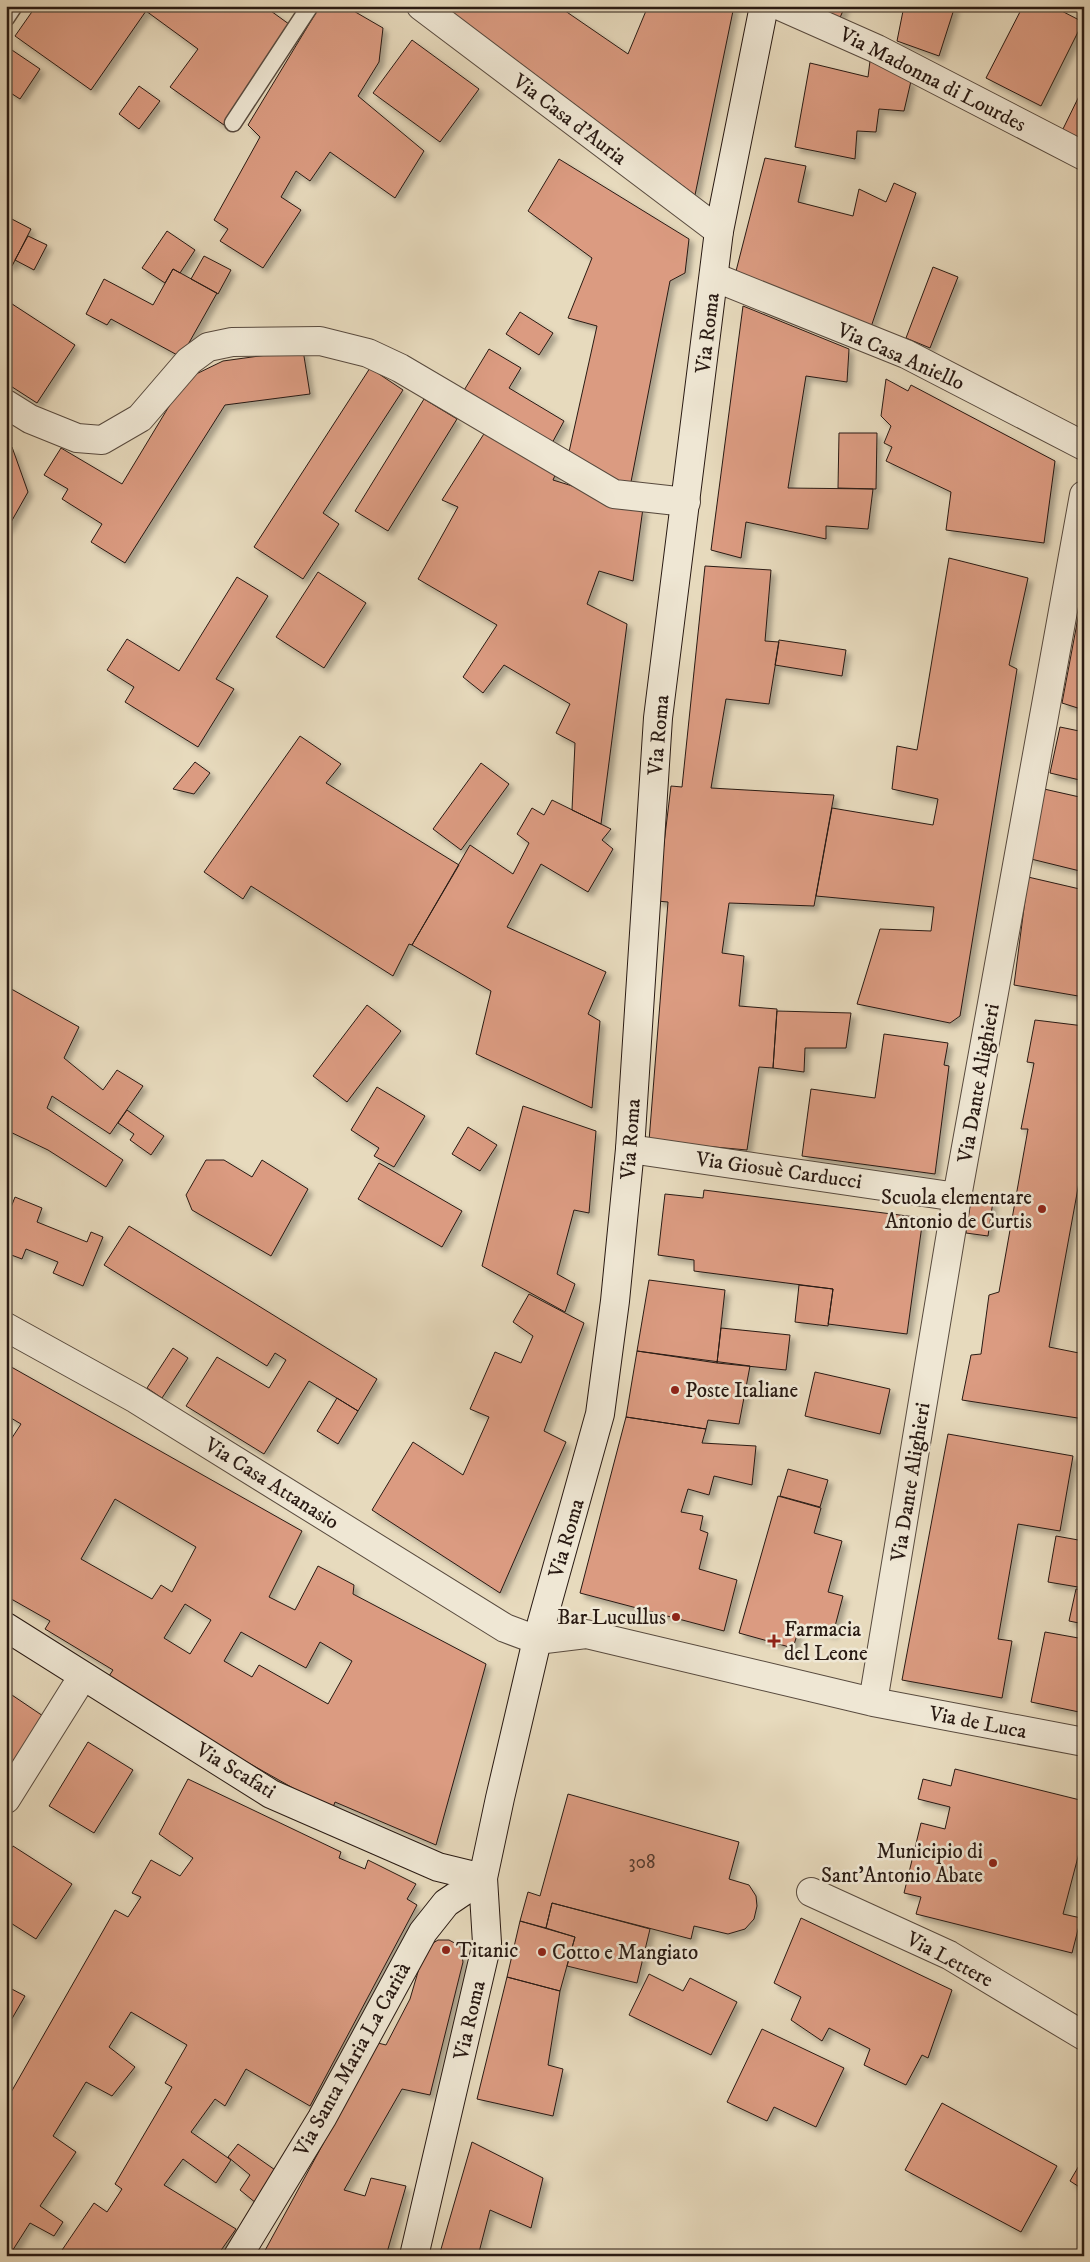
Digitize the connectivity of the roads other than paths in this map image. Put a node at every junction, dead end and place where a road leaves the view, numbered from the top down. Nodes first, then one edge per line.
1 (14, 6) edge
2 (310, 6) edge
3 (421, 6) edge
4 (764, 6) edge
5 (780, 6) edge
6 (6, 18) edge
7 (233, 124) dead end
8 (1084, 156) edge
9 (720, 231) junction
10 (714, 277) junction
11 (6, 404) edge
12 (1084, 446) edge
13 (1084, 495) edge
14 (686, 502) junction
15 (630, 1149) junction
16 (957, 1197) junction
17 (6, 1327) edge
18 (6, 1627) edge
19 (537, 1640) junction
20 (84, 1676) junction
21 (873, 1702) junction
22 (1084, 1742) edge
23 (6, 1800) edge
24 (483, 1878) junction
25 (810, 1892) dead end
26 (1084, 2036) edge
27 (238, 2256) edge
28 (414, 2256) edge

1 - 6 lane
2 - 7 lane
3 - 9 street, Via Casa d'Auria
4 - 9 street, Via Roma
5 - 8 street, Via Madonna di Lourdes
9 - 10 street, Via Roma
10 - 12 street, Via Casa Aniello
10 - 14 street, Via Roma
11 - 14 street
13 - 16 street, Via Dante Alighieri
14 - 15 street, Via Roma
15 - 16 street, Via Giosuè Carducci
15 - 19 street, Via Roma
16 - 21 street, Via Dante Alighieri
17 - 19 street, Via Casa Attanasio
18 - 20 street, Via Scafati
19 - 21 street, Via de Luca
19 - 24 street, Via Roma
20 - 23 street
20 - 24 street, Via Scafati
21 - 22 street, Via de Luca
24 - 27 street, Via Santa Maria La Carità
24 - 28 street, Via Roma
25 - 26 street, Via Lettere

